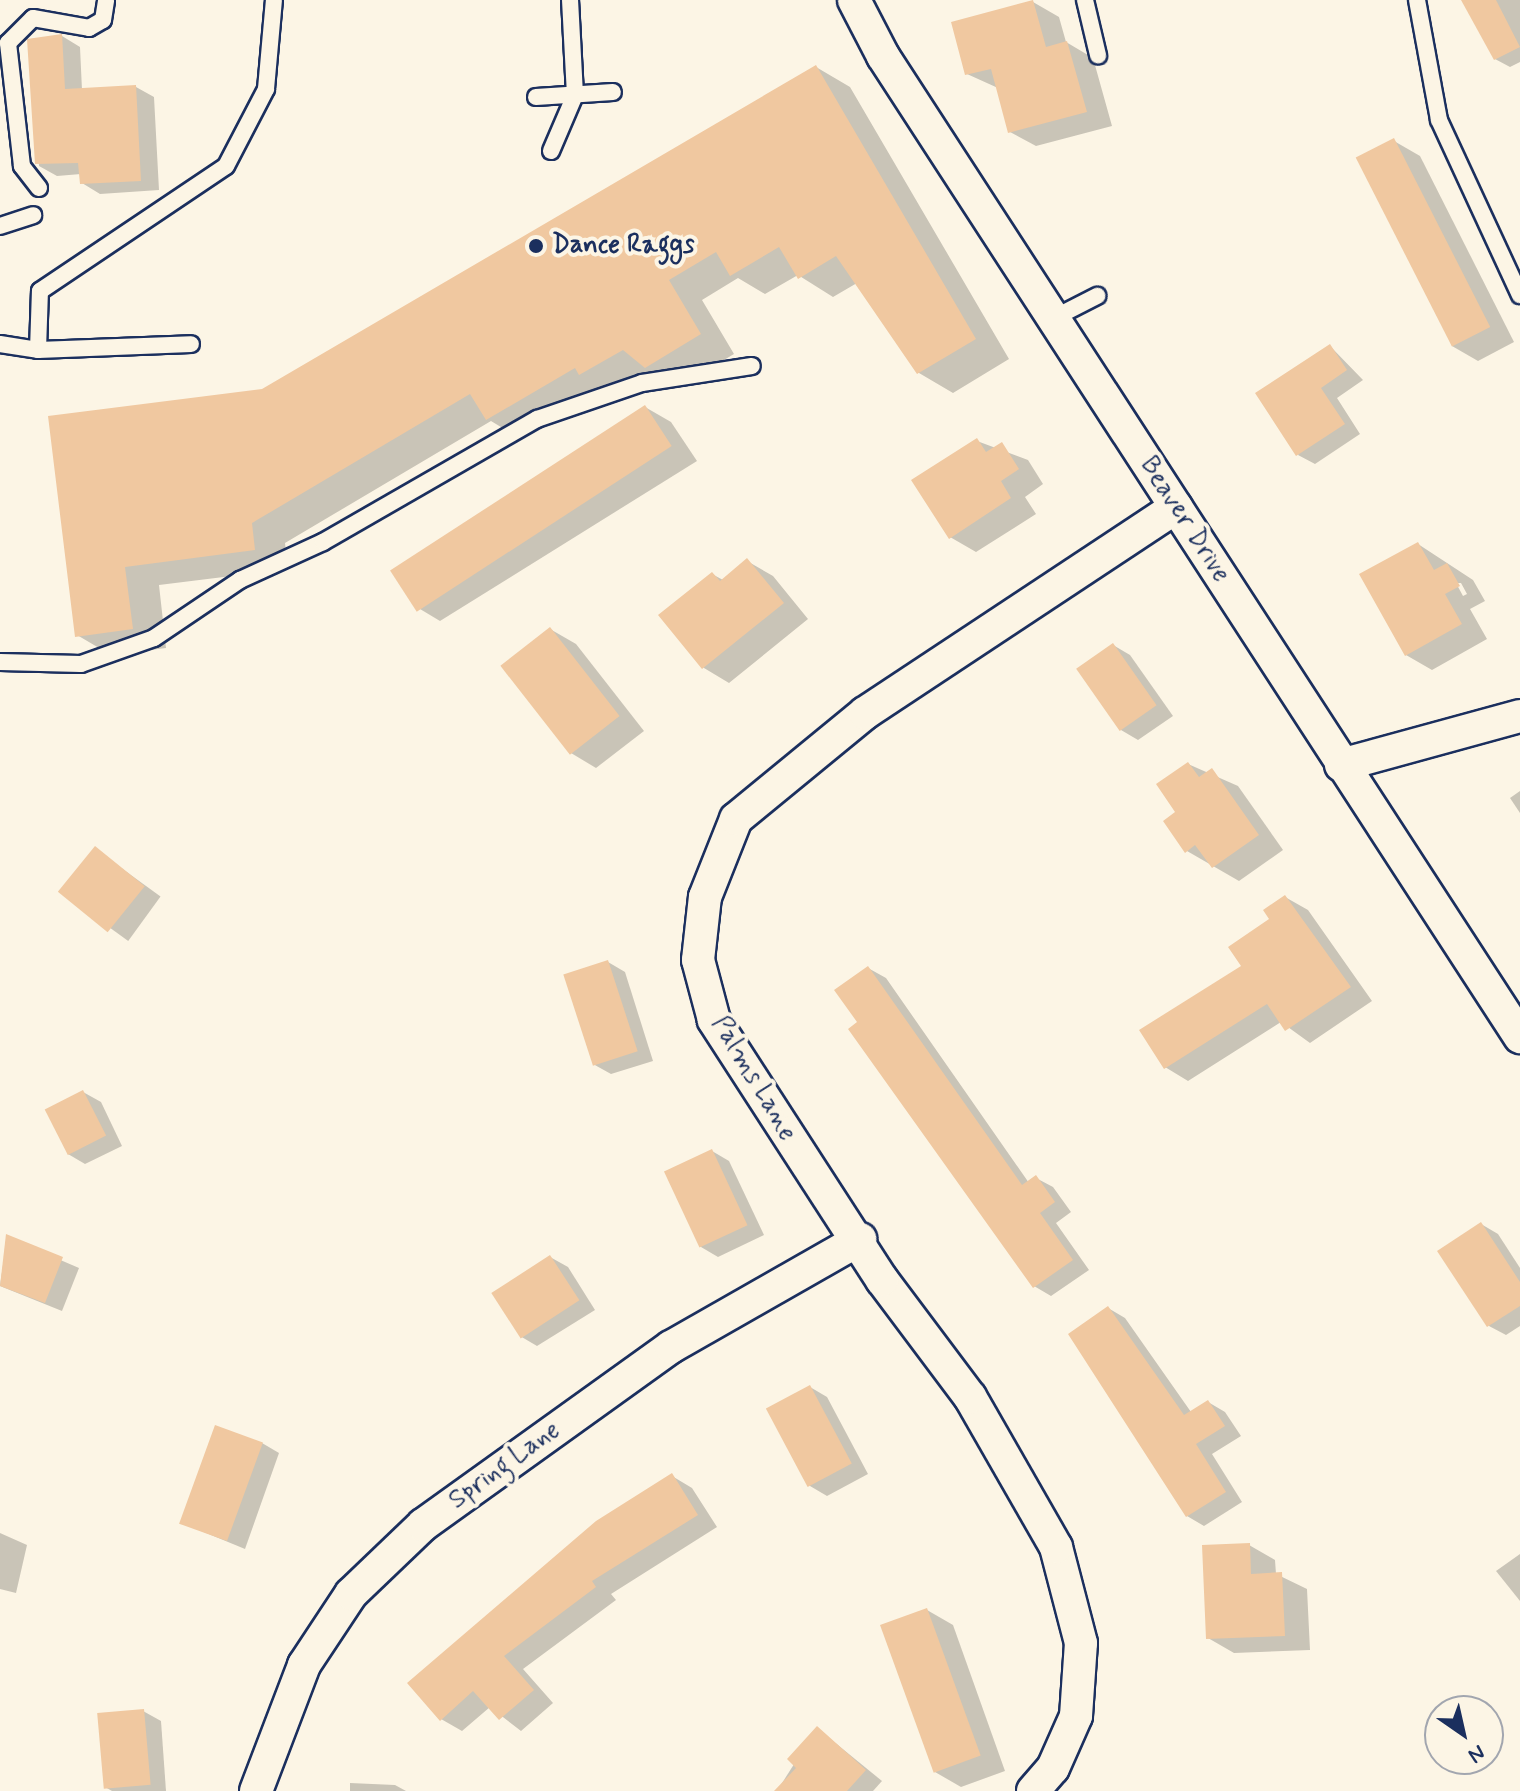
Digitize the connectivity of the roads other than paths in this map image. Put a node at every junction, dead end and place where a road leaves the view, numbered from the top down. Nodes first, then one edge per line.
1 (106, 0) edge
2 (274, 0) edge
3 (570, 0) edge
4 (854, 0) edge
5 (1085, 0) edge
6 (1417, 0) edge
7 (1098, 55) dead end
8 (613, 92) dead end
9 (575, 95) junction
10 (536, 97) dead end
11 (551, 151) dead end
12 (39, 188) dead end
13 (33, 215) dead end
14 (0, 226) edge
15 (1520, 295) edge
16 (1097, 296) dead end
17 (1052, 319) junction
18 (0, 344) edge
19 (191, 344) dead end
20 (38, 350) junction
21 (752, 366) dead end
22 (1176, 507) junction
23 (0, 662) edge
24 (1520, 716) edge
25 (1341, 765) junction
26 (1520, 1037) edge
27 (860, 1239) junction
28 (256, 1791) edge
29 (1033, 1791) edge

1 - 12 lane
2 - 20 lane
3 - 9 lane
4 - 17 street, Beaver Drive
5 - 7 lane
6 - 15 lane
8 - 9 lane
9 - 10 lane
9 - 11 lane
13 - 14 lane
16 - 17 lane
17 - 22 street, Beaver Drive
18 - 20 lane
19 - 20 lane
21 - 23 lane
22 - 25 street, Beaver Drive
22 - 27 street, Palms Lane
24 - 25 street
25 - 26 street, Beaver Drive
27 - 28 street, Spring Lane
27 - 29 street, Palms Lane

